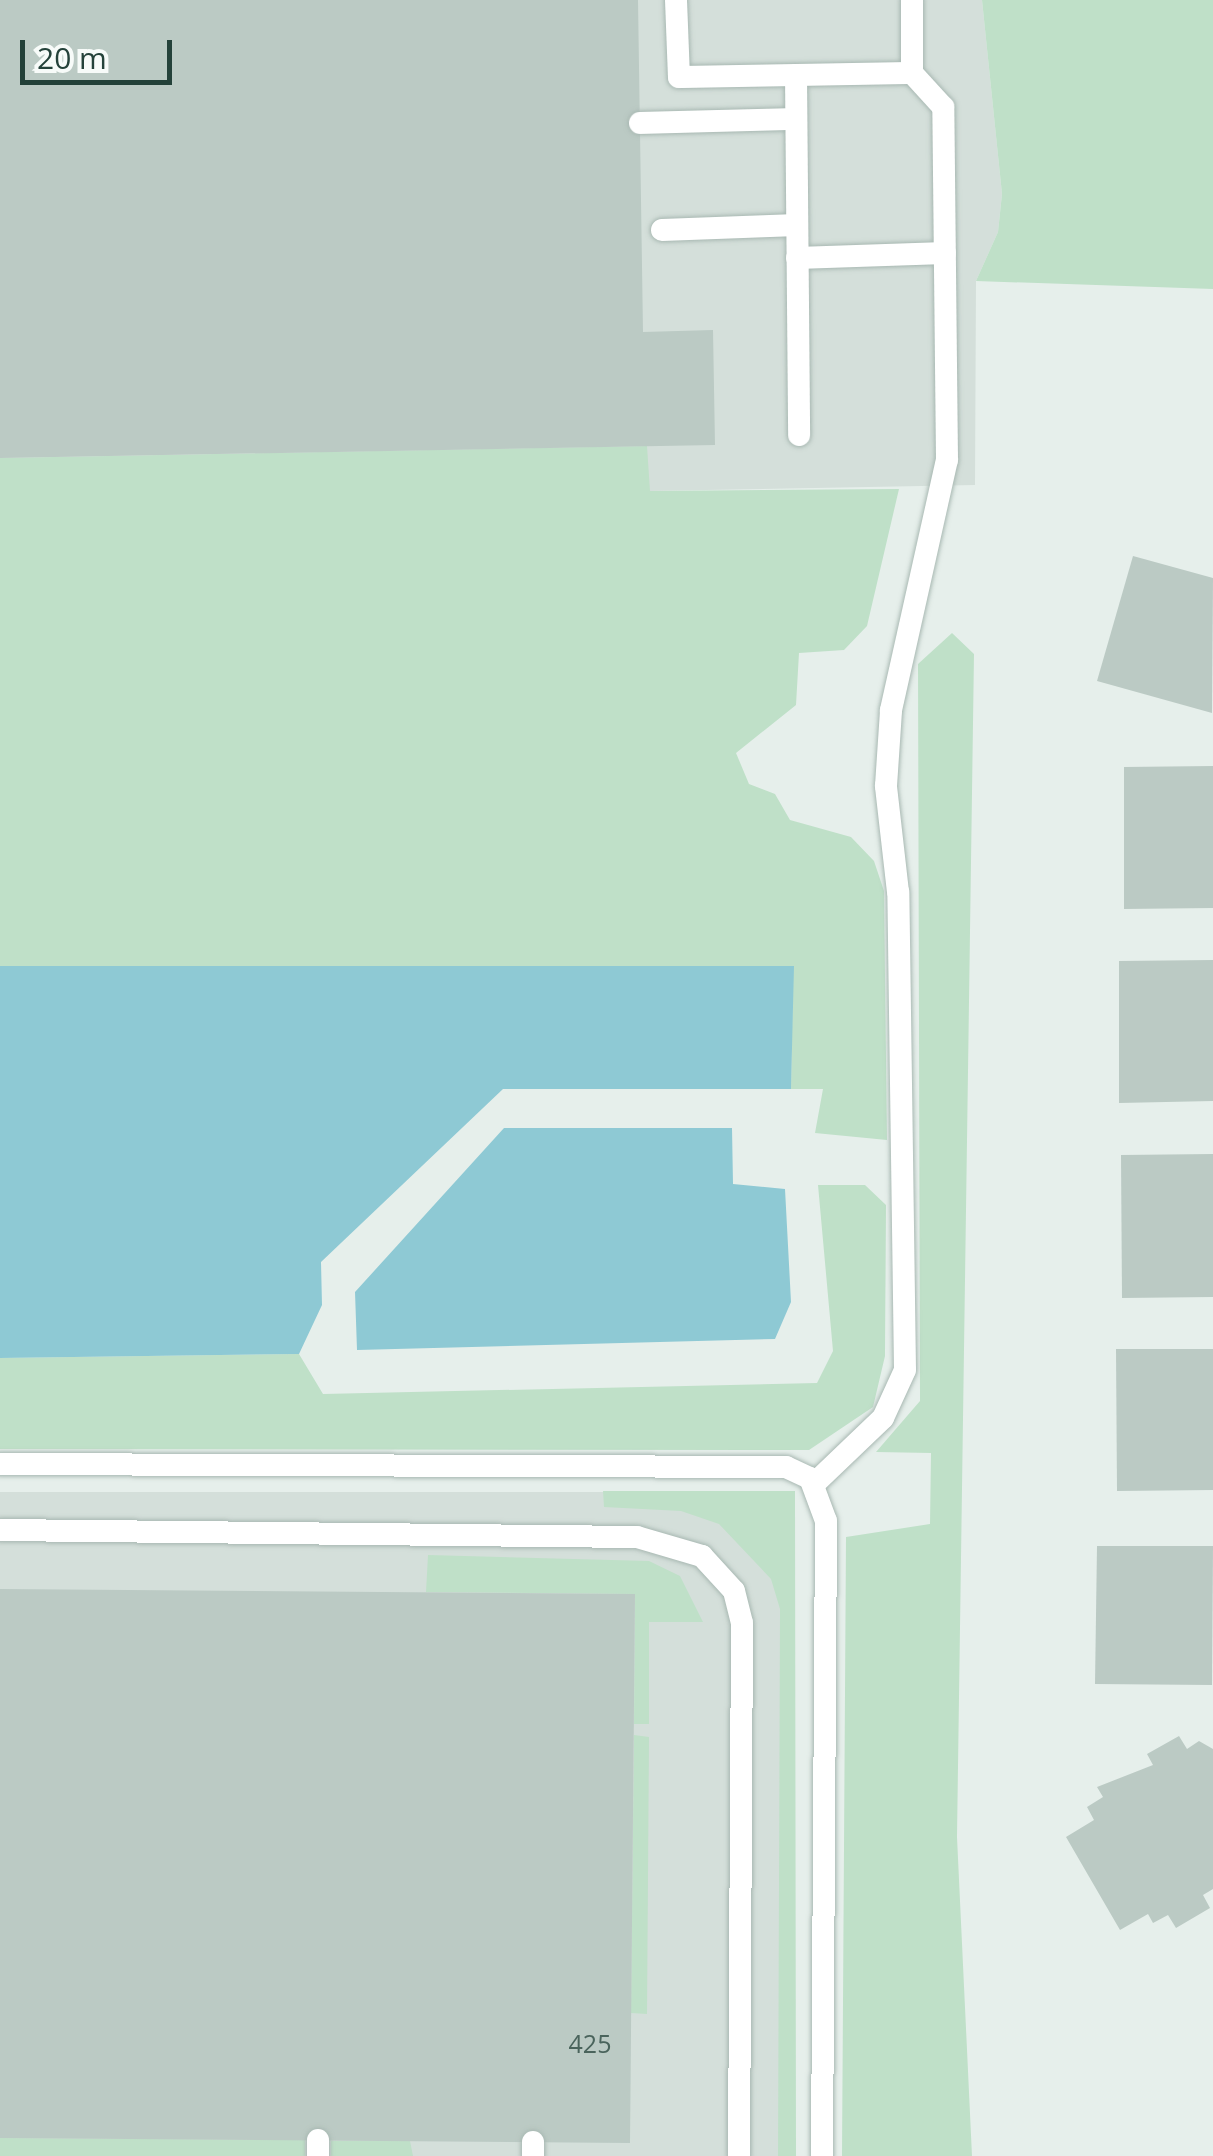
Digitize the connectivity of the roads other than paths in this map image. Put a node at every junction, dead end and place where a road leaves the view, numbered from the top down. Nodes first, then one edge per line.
1 (676, 0) edge
2 (912, 0) edge
3 (912, 73) junction
4 (796, 75) junction
5 (796, 119) junction
6 (640, 123) dead end
7 (797, 225) junction
8 (662, 230) dead end
9 (945, 253) junction
10 (796, 258) junction
11 (799, 435) dead end
12 (0, 1464) edge
13 (815, 1484) junction
14 (0, 1530) edge
15 (739, 2156) edge
16 (822, 2156) edge

1 - 4 lane
2 - 3 lane
3 - 4 lane
3 - 9 lane
4 - 5 lane
5 - 6 lane
5 - 7 lane
7 - 8 lane
7 - 10 lane
9 - 10 lane
9 - 13 lane
10 - 11 lane
12 - 13 lane
13 - 16 lane
14 - 15 lane

